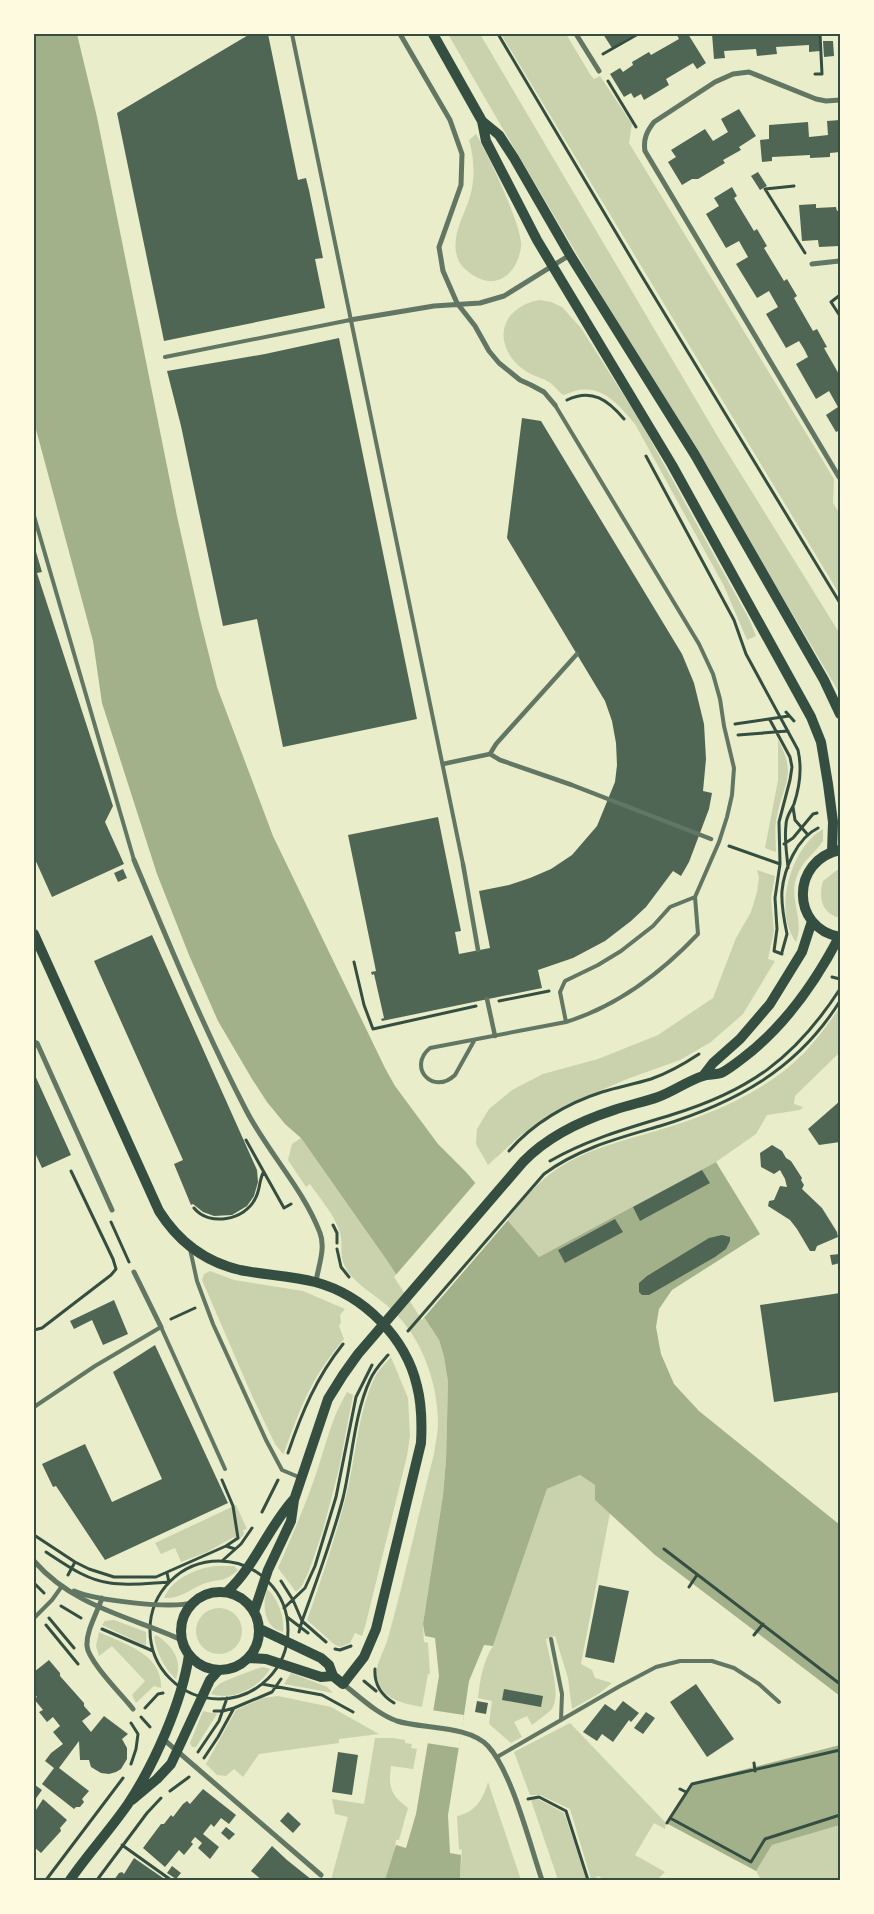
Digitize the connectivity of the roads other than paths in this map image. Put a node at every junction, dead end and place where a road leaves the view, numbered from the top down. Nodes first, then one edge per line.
1 (292, 34) edge
2 (400, 34) edge
3 (433, 34) edge
4 (576, 34) edge
5 (598, 71) road end
6 (840, 100) edge
7 (482, 121) junction
8 (570, 255) junction
9 (840, 262) edge
10 (812, 264) road end
11 (553, 266) junction
12 (457, 303) junction
13 (350, 320) junction
14 (165, 357) dead end
15 (555, 405) joint
16 (840, 477) edge
17 (34, 516) edge
18 (577, 654) dead end
19 (840, 714) edge
20 (490, 754) junction
21 (442, 764) junction
22 (710, 839) dead end
23 (836, 851) edge
24 (134, 860) joint
25 (463, 864) joint
26 (695, 896) junction
27 (812, 921) junction
28 (34, 934) edge
29 (840, 937) edge
30 (478, 950) dead end
31 (488, 1001) road end
32 (566, 1022) junction
33 (495, 1036) junction
34 (474, 1041) junction
35 (34, 1042) edge
36 (703, 1076) junction
37 (112, 1210) road end
38 (190, 1247) junction
39 (134, 1272) road end
40 (316, 1282) junction
41 (161, 1327) junction
42 (34, 1407) edge
43 (225, 1470) dead end
44 (301, 1478) junction
45 (294, 1500) junction
46 (34, 1561) edge
47 (62, 1586) junction
48 (227, 1592) junction
49 (102, 1598) junction
50 (194, 1602) junction
51 (99, 1608) junction
52 (254, 1612) junction
53 (34, 1618) edge
54 (260, 1629) junction
55 (551, 1639) dead end
56 (182, 1640) junction
57 (189, 1656) junction
58 (249, 1658) junction
59 (218, 1671) junction
60 (333, 1676) junction
61 (344, 1684) junction
62 (779, 1702) dead end
63 (133, 1708) road end
64 (561, 1720) junction
65 (162, 1738) junction
66 (178, 1752) junction
67 (497, 1757) junction
68 (128, 1804) junction
69 (321, 1875) dead end
70 (70, 1880) edge
71 (542, 1880) edge

1 - 13 lane
2 - 12 street
3 - 7 main road
4 - 5 street
6 - 16 street
7 - 8 main road
7 - 11 main road
8 - 11 street
8 - 19 main road
9 - 10 street
11 - 12 street
11 - 23 main road
12 - 13 street
12 - 15 street
13 - 14 lane
13 - 21 lane
15 - 26 lane
17 - 24 lane
18 - 20 street
20 - 21 street
20 - 22 street
21 - 25 lane
23 - 27 main road
24 - 40 street
25 - 30 street
26 - 32 lane
26 - 32 lane
27 - 29 main road
27 - 36 main road
28 - 38 main road
29 - 36 main road
31 - 33 street
32 - 33 lane
33 - 34 lane
34 - 34 lane
35 - 37 street
36 - 44 main road
38 - 40 main road
38 - 44 lane
39 - 41 street
40 - 61 main road
41 - 42 lane
41 - 43 lane
44 - 45 main road
45 - 48 main road
45 - 52 main road
46 - 47 street
47 - 49 street
47 - 51 street
47 - 53 lane
48 - 50 main road
48 - 52 main road
49 - 50 street
49 - 51 street
50 - 56 main road
51 - 56 street
51 - 63 street
52 - 54 main road
54 - 58 main road
54 - 60 main road
55 - 64 lane
56 - 57 main road
57 - 59 main road
57 - 65 main road
58 - 59 main road
58 - 60 main road
59 - 66 main road
60 - 61 main road
61 - 67 street
62 - 64 lane
64 - 67 lane
65 - 66 street
65 - 68 main road
66 - 68 main road
66 - 69 street
67 - 71 street
68 - 70 main road

